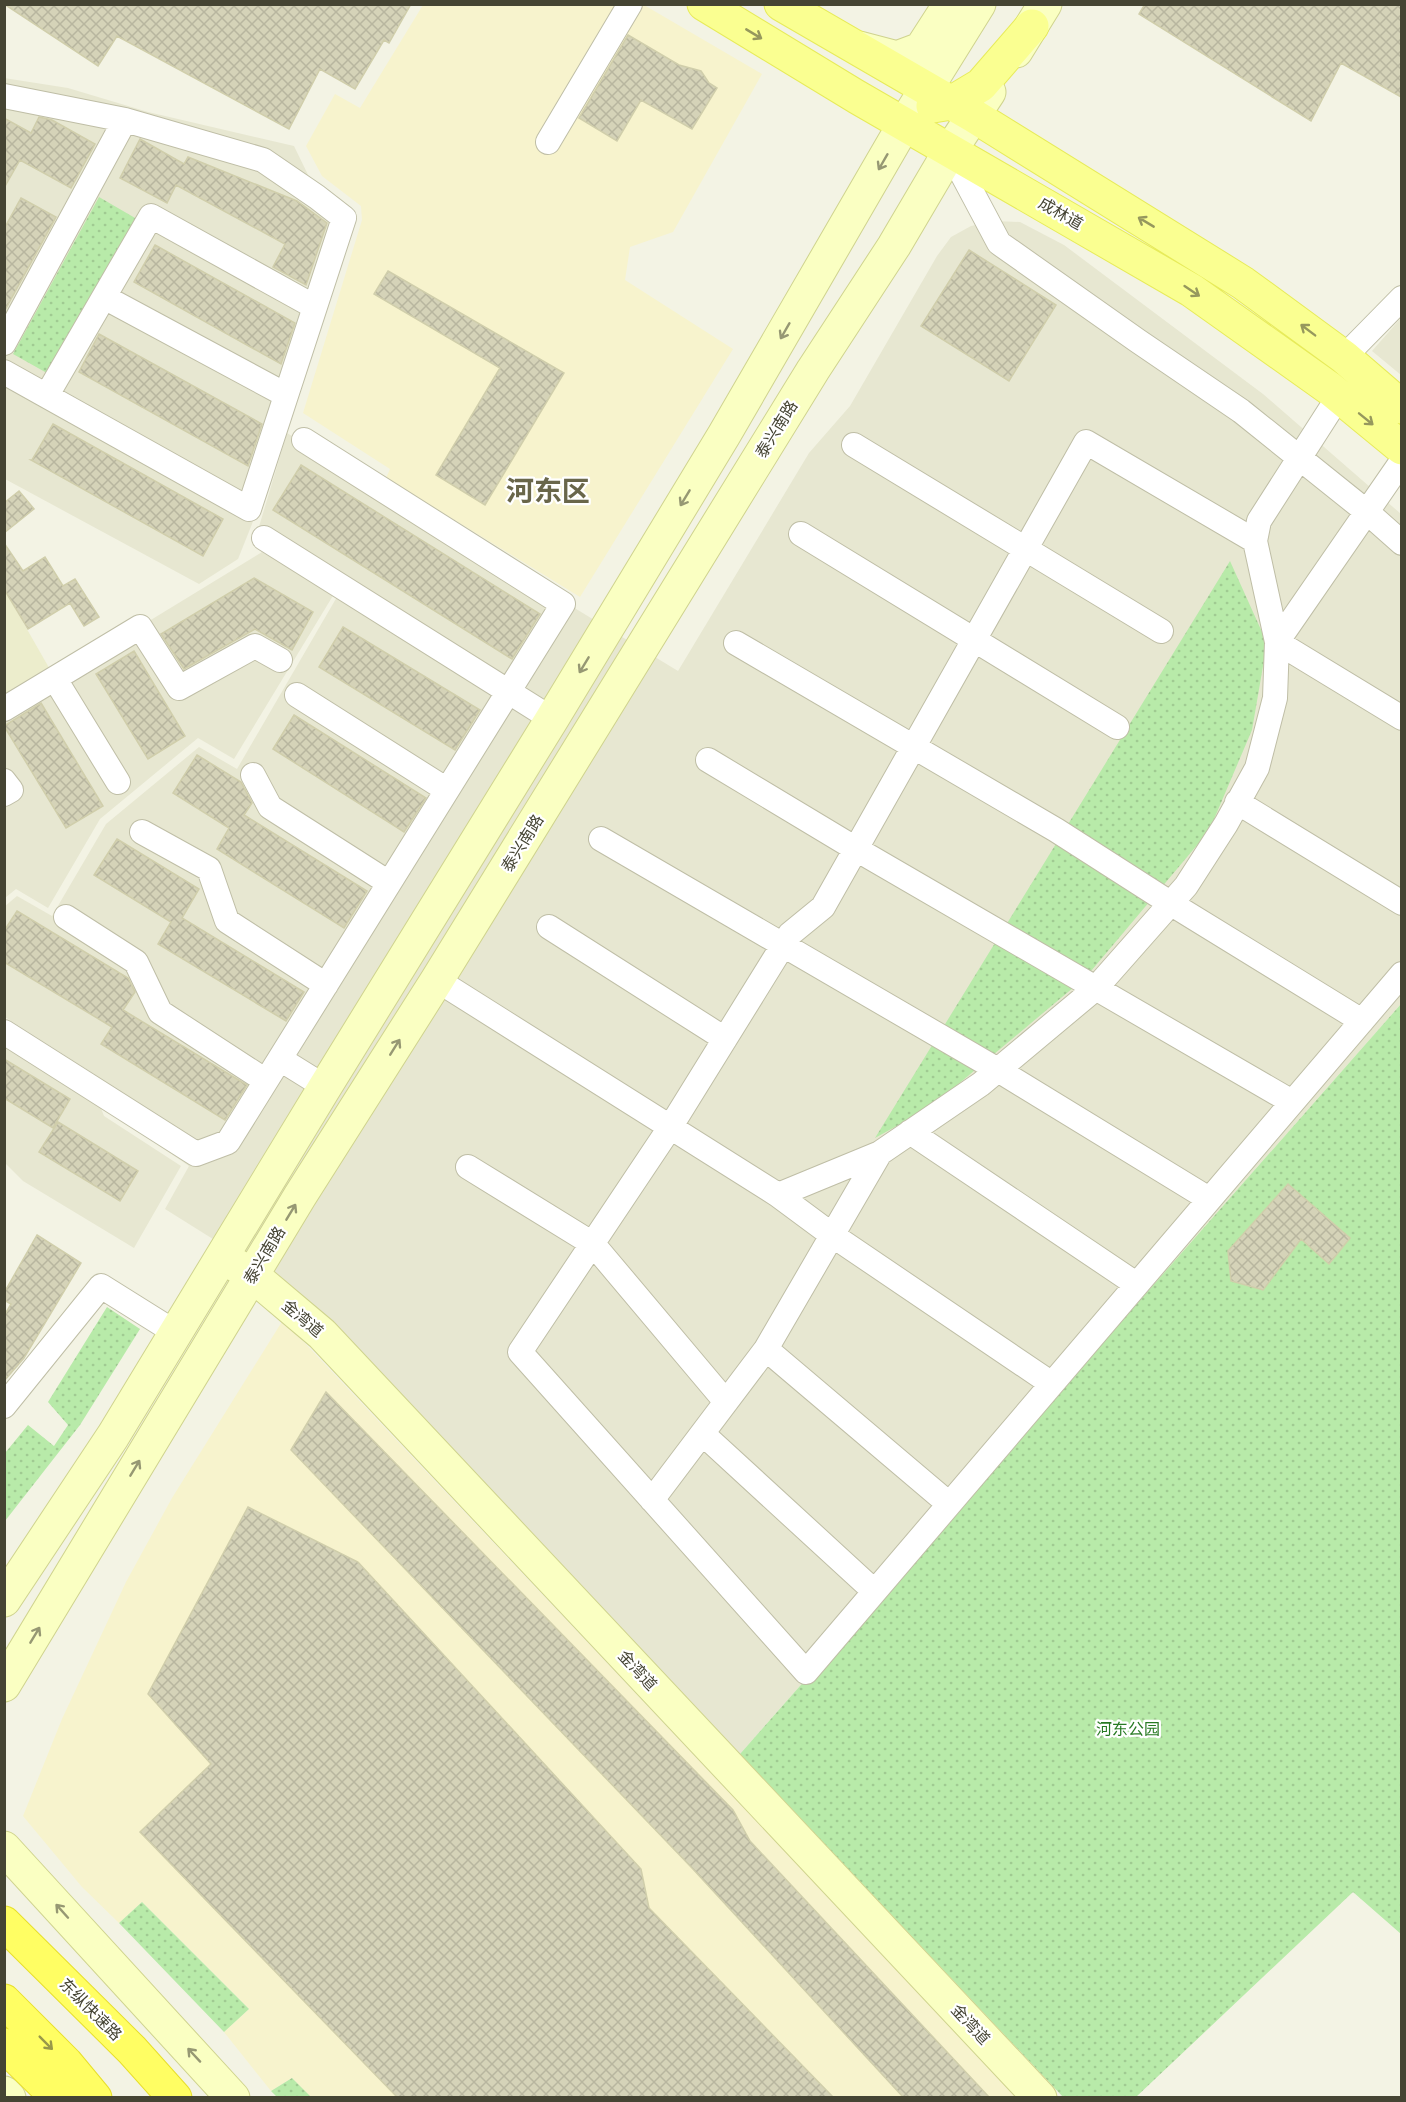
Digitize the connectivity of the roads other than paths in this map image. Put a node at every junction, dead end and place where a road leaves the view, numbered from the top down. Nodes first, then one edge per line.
1 (630, 4) edge
2 (704, 4) edge
3 (781, 4) edge
4 (950, 4) edge
5 (979, 4) edge
6 (998, 4) edge
7 (1039, 15) edge
8 (849, 45) junction
9 (4, 96) edge
10 (941, 117) junction
11 (125, 120) junction
12 (548, 142) dead end
13 (104, 297) junction
14 (1401, 298) edge
15 (315, 307) junction
16 (4, 344) edge
17 (1344, 357) junction
18 (4, 372) edge
19 (47, 395) junction
20 (286, 395) junction
21 (1339, 396) junction
22 (1401, 407) edge
23 (304, 440) dead end
24 (854, 445) dead end
25 (1401, 448) edge
26 (1299, 458) junction
27 (1401, 462) edge
28 (1367, 512) junction
29 (801, 534) dead end
30 (264, 538) dead end
31 (1255, 541) junction
32 (1401, 543) edge
33 (1026, 549) junction
34 (1161, 631) dead end
35 (974, 640) junction
36 (1277, 642) junction
37 (736, 643) dead end
38 (280, 660) dead end
39 (55, 679) junction
40 (508, 692) junction
41 (297, 695) dead end
42 (4, 709) edge
43 (1401, 718) edge
44 (552, 719) junction
45 (1117, 727) dead end
46 (914, 747) junction
47 (708, 759) dead end
48 (253, 775) dead end
49 (4, 780) edge
50 (118, 782) dead end
51 (447, 790) junction
52 (4, 794) edge
53 (1237, 802) junction
54 (142, 832) dead end
55 (601, 839) dead end
56 (856, 849) junction
57 (389, 883) junction
58 (1170, 903) junction
59 (1401, 903) edge
60 (66, 917) dead end
61 (549, 927) dead end
62 (783, 946) junction
63 (1401, 974) edge
64 (437, 980) junction
65 (326, 985) junction
66 (1096, 988) junction
67 (1362, 1021) junction
68 (4, 1032) edge
69 (725, 1039) junction
70 (280, 1059) junction
71 (998, 1070) junction
72 (266, 1081) junction
73 (325, 1087) junction
74 (1292, 1102) junction
75 (672, 1126) junction
76 (910, 1132) junction
77 (880, 1153) junction
78 (468, 1167) dead end
79 (778, 1194) junction
80 (1209, 1199) junction
81 (832, 1236) junction
82 (592, 1244) junction
83 (223, 1256) junction
84 (252, 1275) junction
85 (1136, 1284) junction
86 (176, 1333) junction
87 (766, 1349) junction
88 (1052, 1384) junction
89 (726, 1402) junction
90 (4, 1406) edge
91 (702, 1434) junction
92 (652, 1500) junction
93 (949, 1504) junction
94 (874, 1591) junction
95 (4, 1600) edge
96 (4, 1685) edge
97 (4, 1848) edge
98 (4, 1923) edge
99 (4, 2001) edge
100 (4, 2045) edge
101 (4, 2093) edge
102 (9, 2097) edge
103 (58, 2097) edge
104 (95, 2097) edge
105 (175, 2097) edge
106 (233, 2097) edge
107 (1040, 2097) edge

1 - 12 street
2 -> 10 main road, 成林道
3 - 8 main road, 成林道
4 - 8 main road
5 - 10 main road, 泰兴南路
6 - 10 main road
7 - 10 main road, 泰兴南路
8 - 10 main road, 成林道
9 - 11 street
17 -> 10 main road, 成林道
10 -> 21 main road, 成林道
10 - 26 street
10 -> 44 main road, 泰兴南路
10 - 64 main road, 泰兴南路
11 - 15 street
11 - 16 street
13 - 15 street
13 - 19 street
13 - 20 street
14 - 17 street
15 - 20 street
17 - 22 main road, 成林道
18 - 19 street
19 - 20 street
21 -> 25 main road, 成林道
21 - 26 street
23 - 40 street
24 - 33 street
26 - 28 street
26 - 31 street
27 - 28 street
28 - 32 street
28 - 36 street
29 - 35 street
30 - 40 street
31 - 33 street
31 - 36 street
33 - 34 street
33 - 35 street
35 - 45 street
35 - 46 street
36 - 43 street
36 - 53 street
37 - 46 street
38 - 39 street
39 - 42 street
39 - 50 street
40 - 44 street
40 - 51 street
41 - 51 street
44 - 73 main road, 泰兴南路
46 - 56 street
46 - 58 street
47 - 56 street
48 - 57 street
49 - 52 street
51 - 57 street
53 - 58 street
53 - 59 street
54 - 65 street
55 - 62 street
56 - 62 street
56 - 66 street
57 - 65 street
58 - 66 street
58 - 67 street
60 - 72 street
61 - 69 street
62 - 69 street
62 - 71 street
63 - 67 street
64 - 75 street
84 -> 64 main road, 泰兴南路
65 - 70 street
66 - 71 street
66 - 74 street
67 - 74 street
68 - 72 street
69 - 75 street
70 - 72 street
70 - 73 street
71 - 76 street
71 - 80 street
73 - 83 main road, 泰兴南路
74 - 80 street
75 - 79 street
75 - 82 street
76 - 77 street
76 - 85 street
77 - 79 street
77 - 81 street
78 - 82 street
79 - 81 street
80 - 85 street
81 - 87 street
81 - 88 street
82 - 89 street
82 - 92 street
83 - 84 main road, 金湾道
83 - 86 main road, 泰兴南路
96 -> 84 main road, 泰兴南路
84 - 107 main road, 金湾道
85 - 88 street
86 - 90 street
86 - 95 main road, 泰兴南路
87 - 89 street
87 - 93 street
88 - 93 street
89 - 91 street
91 - 92 street
91 - 94 street
92 - 94 street
93 - 94 street
106 -> 97 main road
98 - 105 highway, 东纵快速路
99 -> 104 highway
100 - 103 highway
101 - 102 main road

